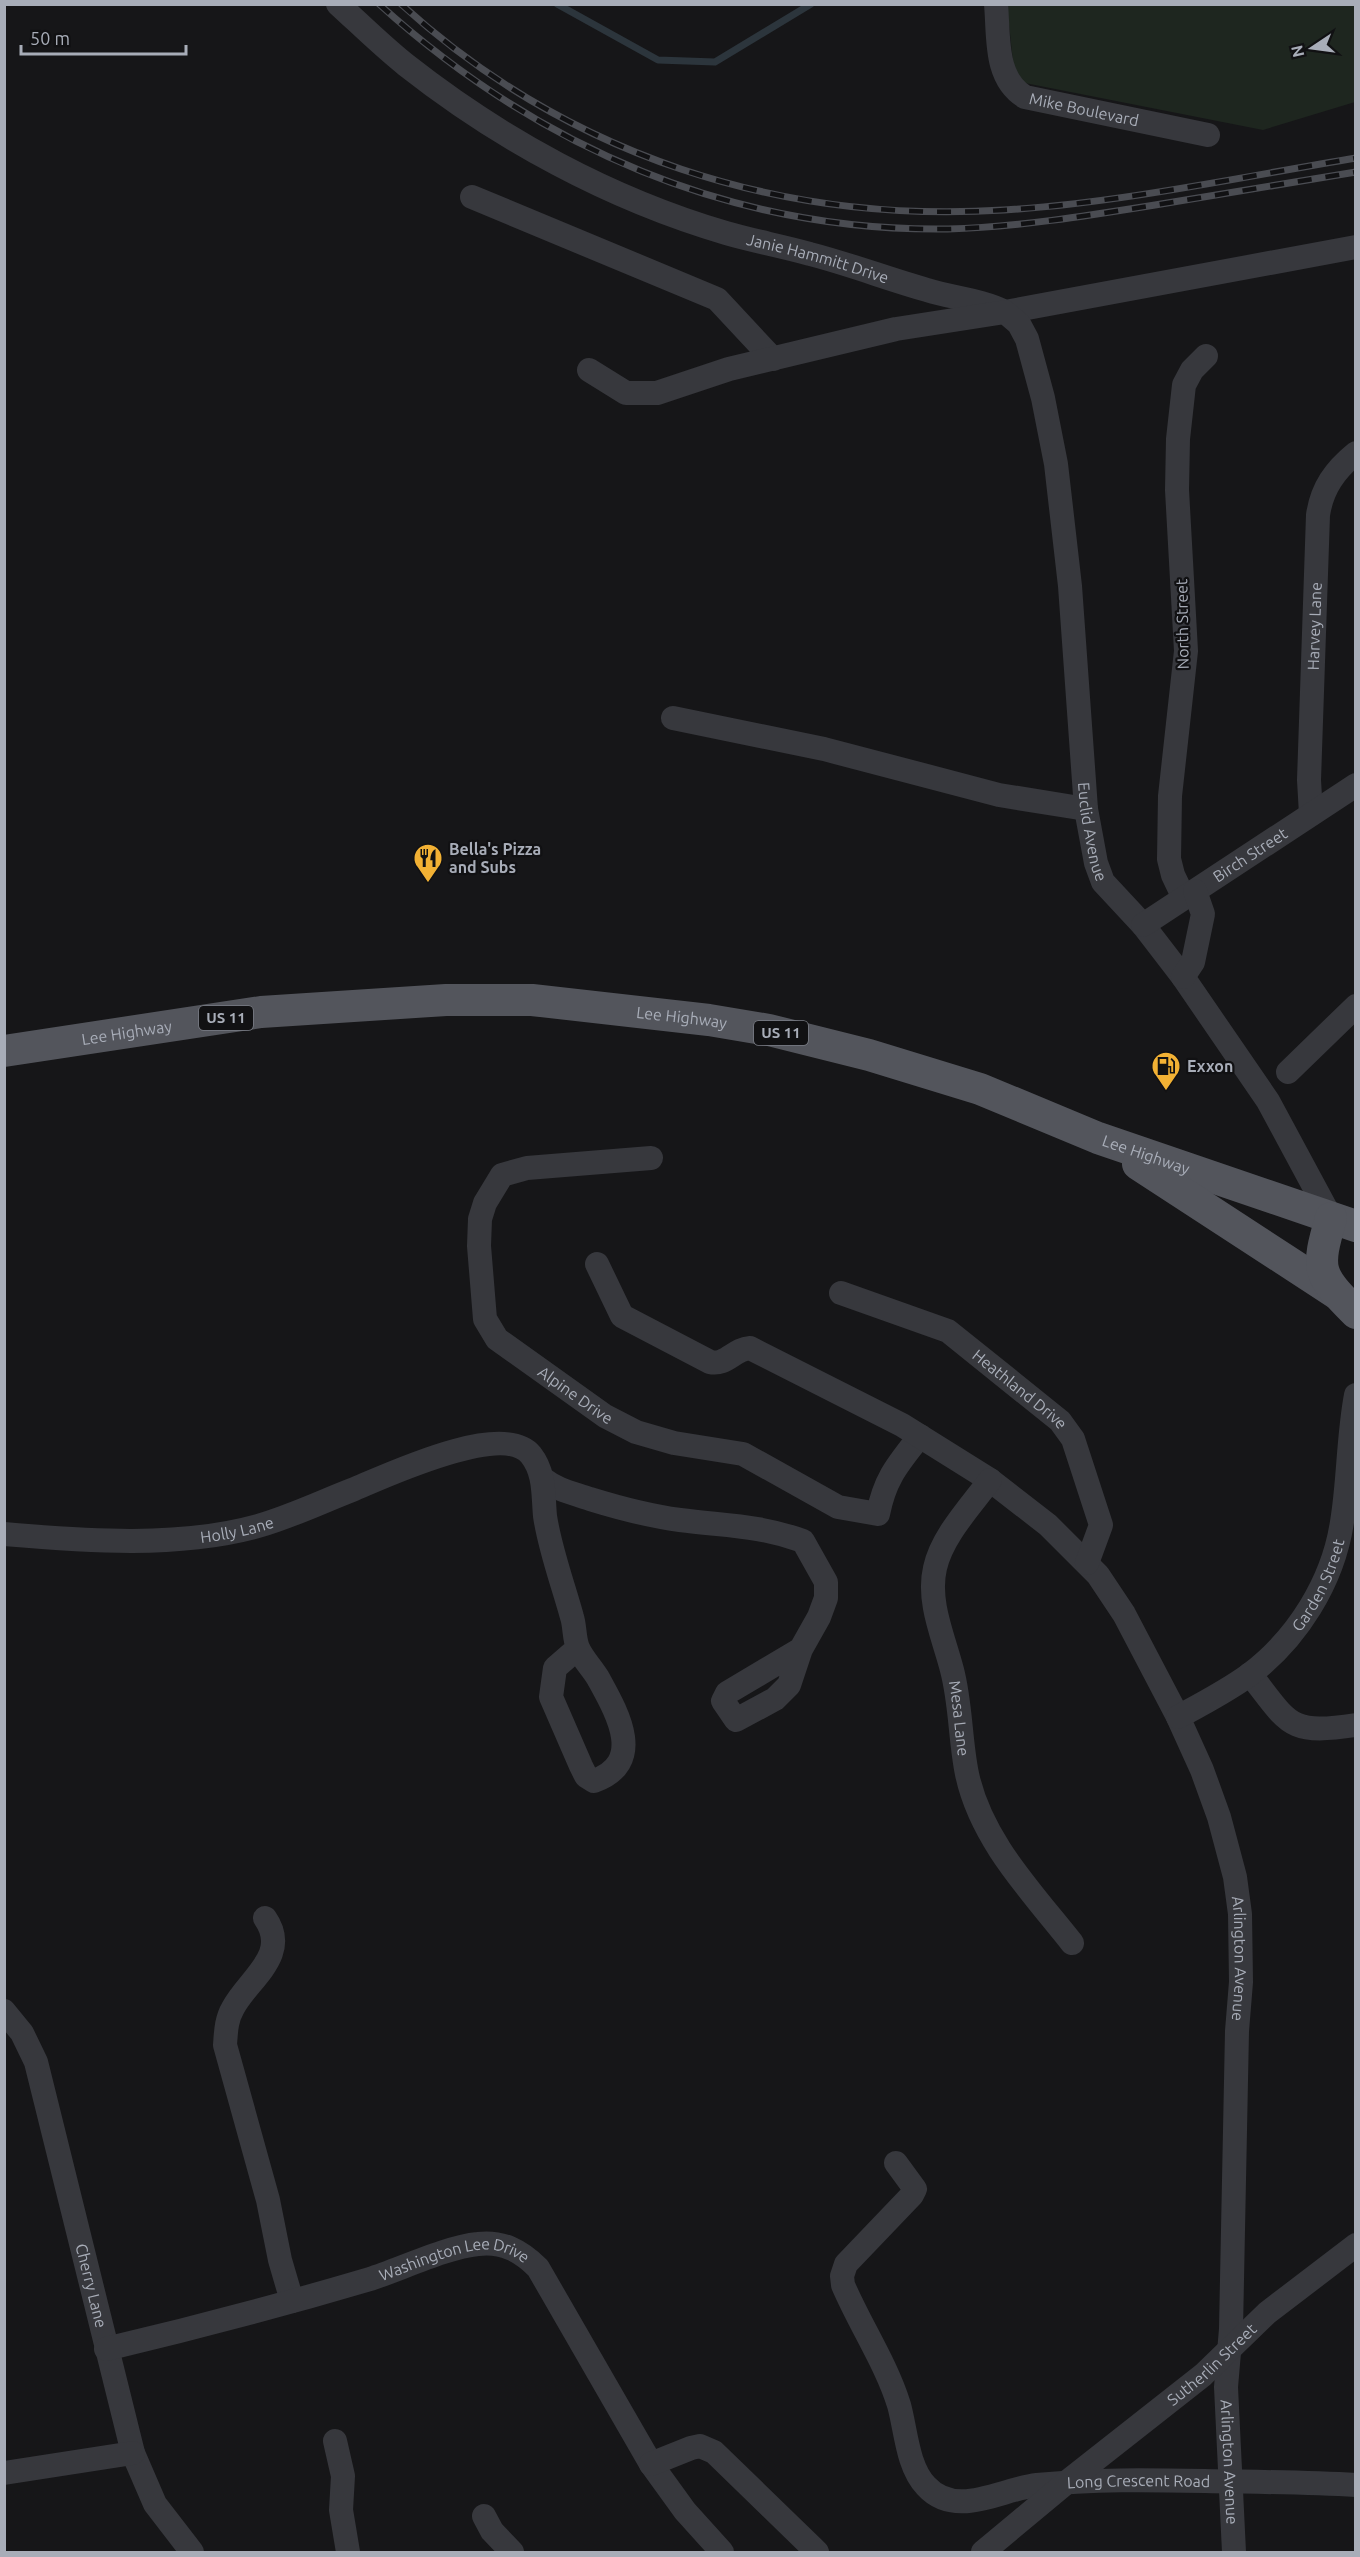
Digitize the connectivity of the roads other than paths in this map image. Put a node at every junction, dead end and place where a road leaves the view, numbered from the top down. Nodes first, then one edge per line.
1 (338, 4) edge
2 (996, 4) edge
3 (1208, 135) dead end
4 (472, 196) dead end
5 (1356, 247) edge
6 (1005, 312) junction
7 (1206, 356) dead end
8 (773, 358) junction
9 (589, 370) dead end
10 (1356, 453) edge
11 (673, 718) dead end
12 (1356, 785) edge
13 (1086, 809) junction
14 (1311, 814) junction
15 (1190, 894) junction
16 (1143, 925) junction
17 (1183, 977) junction
18 (1356, 1006) edge
19 (4, 1051) edge
20 (1288, 1072) dead end
21 (1098, 1138) junction
22 (651, 1158) dead end
23 (1343, 1222) edge
24 (597, 1264) dead end
25 (841, 1293) dead end
26 (1346, 1303) edge
27 (1356, 1395) edge
28 (920, 1436) junction
29 (543, 1479) junction
30 (990, 1480) junction
31 (4, 1534) edge
32 (1087, 1563) junction
33 (578, 1648) junction
34 (801, 1649) dead end
35 (1250, 1674) junction
36 (1178, 1717) junction
37 (1356, 1725) edge
38 (265, 1918) dead end
39 (1072, 1943) dead end
40 (4, 2012) edge
41 (896, 2163) dead end
42 (1356, 2246) edge
43 (292, 2301) junction
44 (106, 2349) junction
45 (1229, 2349) junction
46 (335, 2440) dead end
47 (133, 2453) junction
48 (651, 2464) junction
49 (4, 2473) edge
50 (1067, 2482) junction
51 (1230, 2482) junction
52 (1356, 2485) edge
53 (484, 2516) dead end
54 (192, 2553) edge
55 (348, 2553) edge
56 (512, 2553) edge
57 (722, 2553) edge
58 (817, 2553) edge
59 (983, 2553) edge
60 (1234, 2553) edge

1 - 6 street, Janie Hammitt Drive
2 - 3 street, Mike Boulevard
4 - 8 street
5 - 6 street, Janie Hammitt Drive
6 - 8 street
6 - 13 street, Euclid Avenue
7 - 15 street, North Street
8 - 9 street
10 - 14 street, Harvey Lane
11 - 13 street
12 - 14 street, Birch Street
13 - 16 street, Euclid Avenue
14 - 15 street, Birch Street
15 - 16 street, Birch Street
15 - 17 street, North Street
16 - 17 street, Euclid Avenue
17 - 23 street, Euclid Avenue
18 - 20 street
19 - 21 main road, Lee Highway / US 11
21 - 23 main road, Lee Highway / US 11
21 - 26 main road
22 - 28 street, Alpine Drive
23 - 26 main road
24 - 28 street, Arlington Avenue
25 - 32 street, Heathland Drive
27 - 35 street, Garden Street
28 - 30 street, Arlington Avenue
29 - 31 street, Holly Lane
29 - 33 street
29 - 34 street
30 - 32 street, Arlington Avenue
30 - 39 street, Mesa Lane
32 - 36 street, Arlington Avenue
33 - 33 street
35 - 36 street, Garden Street
35 - 37 street
36 - 45 street, Arlington Avenue
38 - 43 street
40 - 44 street, Cherry Lane
41 - 50 street
42 - 45 street, Sutherlin Street
43 - 44 street, Washington Lee Drive
43 - 48 street, Washington Lee Drive
44 - 47 street, Cherry Lane
45 - 50 street, Sutherlin Street
45 - 51 street, Arlington Avenue
46 - 55 street
47 - 49 street
47 - 54 street, Cherry Lane
48 - 57 street, Washington Lee Drive
48 - 58 street
50 - 51 street, Long Crescent Road
50 - 59 street, Long Crescent Road
51 - 52 street, Long Crescent Road
51 - 60 street, Arlington Avenue
53 - 56 street

